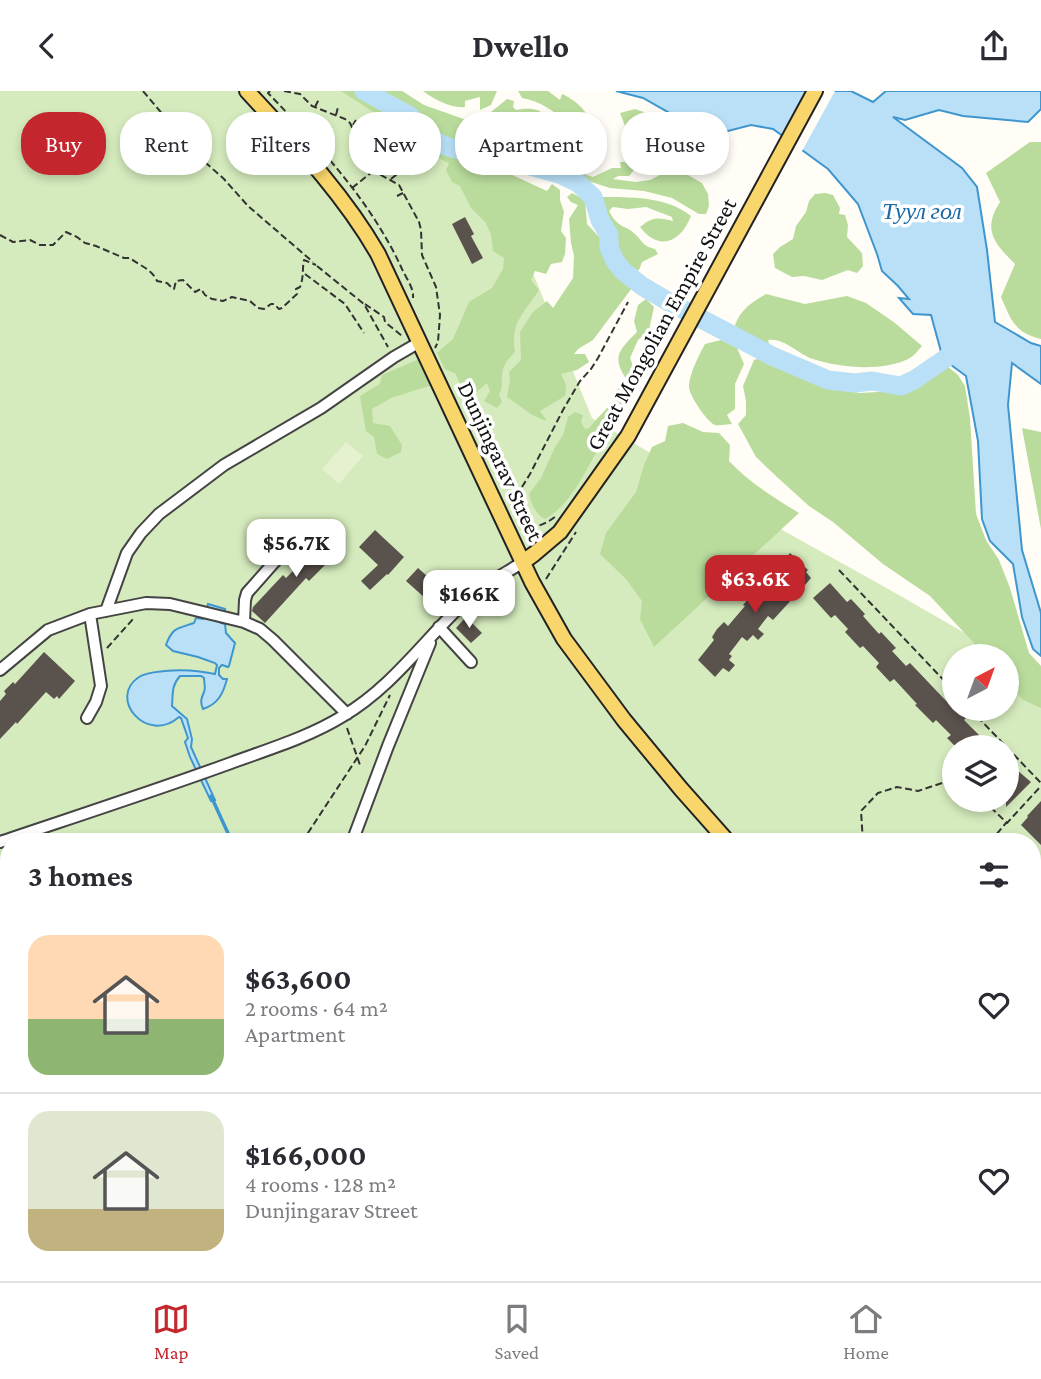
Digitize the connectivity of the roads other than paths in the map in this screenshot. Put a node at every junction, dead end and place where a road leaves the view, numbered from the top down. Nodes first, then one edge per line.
1 (247, 91) edge
2 (815, 91) edge
3 (420, 347) junction
4 (300, 533) dead end
5 (523, 562) junction
6 (106, 611) junction
7 (90, 614) junction
8 (244, 622) junction
9 (437, 630) junction
10 (471, 662) dead end
11 (0, 670) edge
12 (345, 715) junction
13 (87, 718) dead end
14 (27, 833) edge
15 (355, 833) edge
16 (720, 833) edge

1 - 3 main road, Dunjingarav Street
2 - 5 main road, Great Mongolian Empire Street
3 - 5 main road, Dunjingarav Street
3 - 6 street
4 - 8 street
5 - 9 street
5 - 16 main road, Dunjingarav Street
6 - 7 street
6 - 8 street
7 - 11 street
7 - 13 street
8 - 12 street
9 - 10 street
9 - 12 street
9 - 15 street
12 - 14 street

